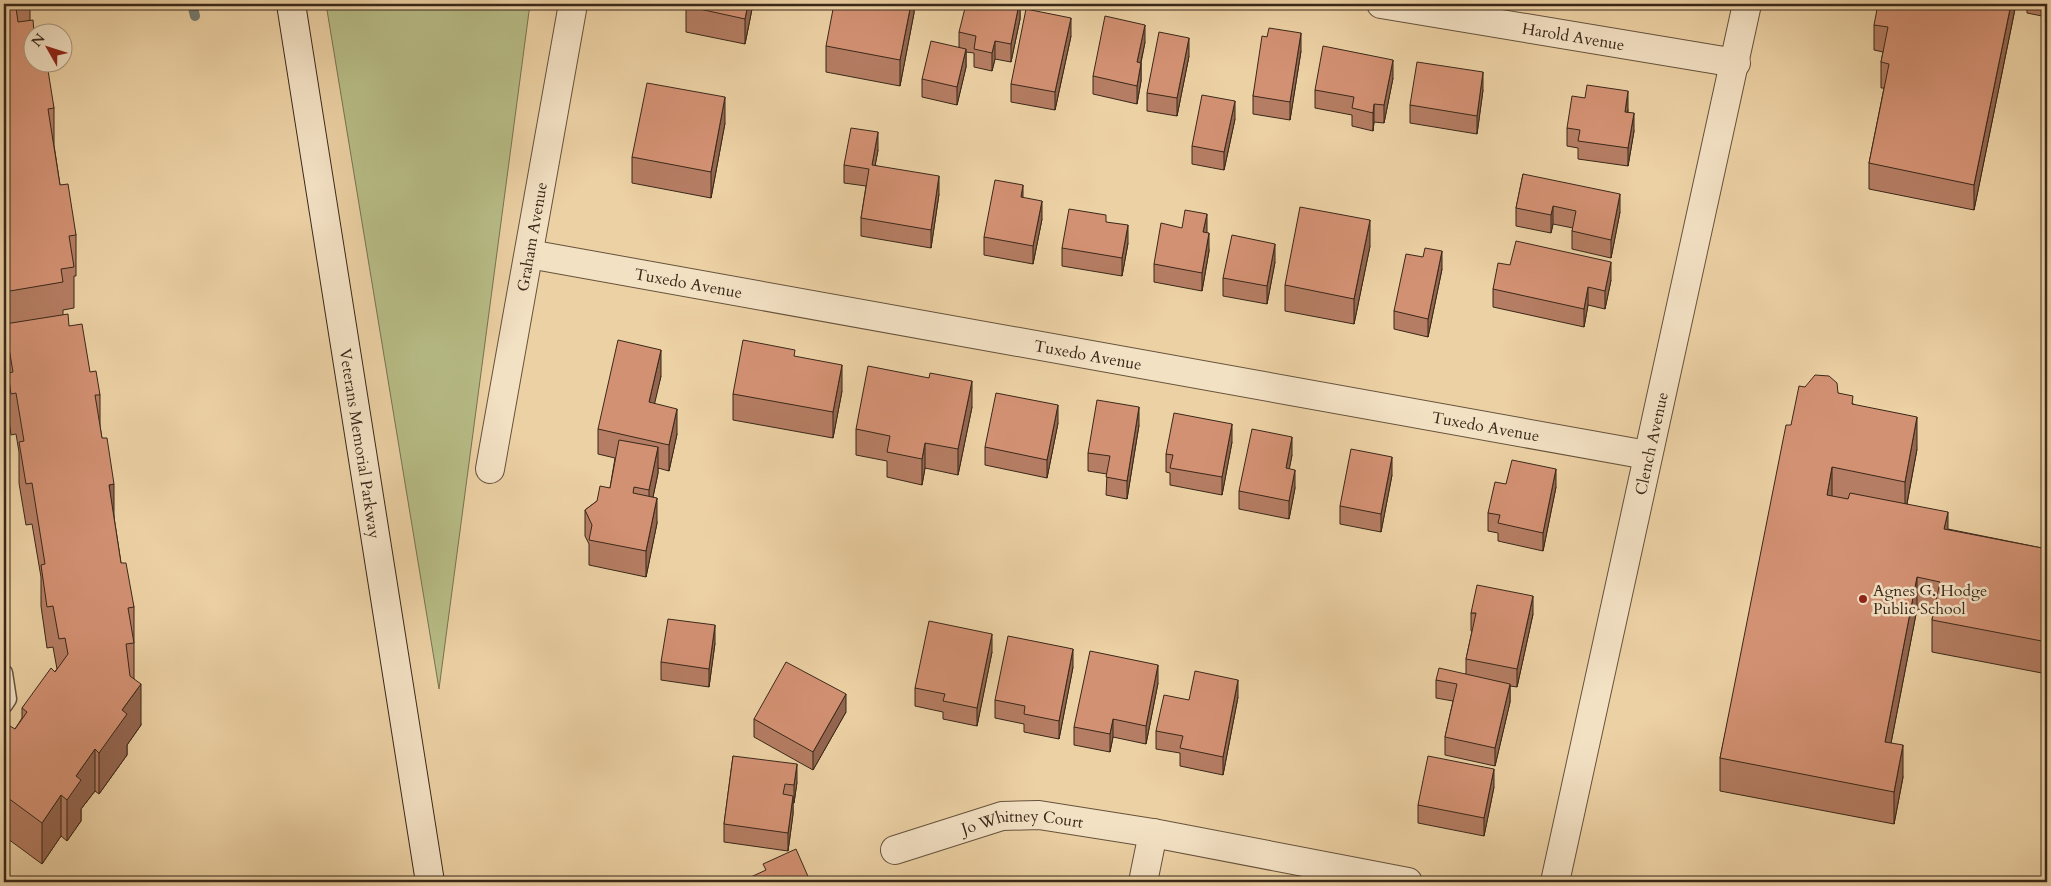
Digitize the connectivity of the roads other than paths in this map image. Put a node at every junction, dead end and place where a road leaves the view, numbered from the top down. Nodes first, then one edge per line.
1 (291, 4) edge
2 (573, 4) edge
3 (1381, 4) edge
4 (1747, 4) edge
5 (1736, 63) junction
6 (529, 254) junction
7 (1647, 456) junction
8 (490, 469) dead end
9 (4, 673) edge
10 (4, 705) edge
11 (1153, 833) junction
12 (895, 850) dead end
13 (430, 882) edge
14 (1143, 882) edge
15 (1408, 882) edge
16 (1554, 882) edge

1 - 13 street, Veterans Memorial Parkway
2 - 6 street, Graham Avenue
3 - 5 street, Harold Avenue
4 - 5 street, Clench Avenue
5 - 7 street, Clench Avenue
6 - 7 street, Tuxedo Avenue
6 - 8 street, Graham Avenue
7 - 16 street, Clench Avenue
9 - 10 lane
11 - 12 street, Jo Whitney Court
11 - 14 street
11 - 15 street, Jo Whitney Court

